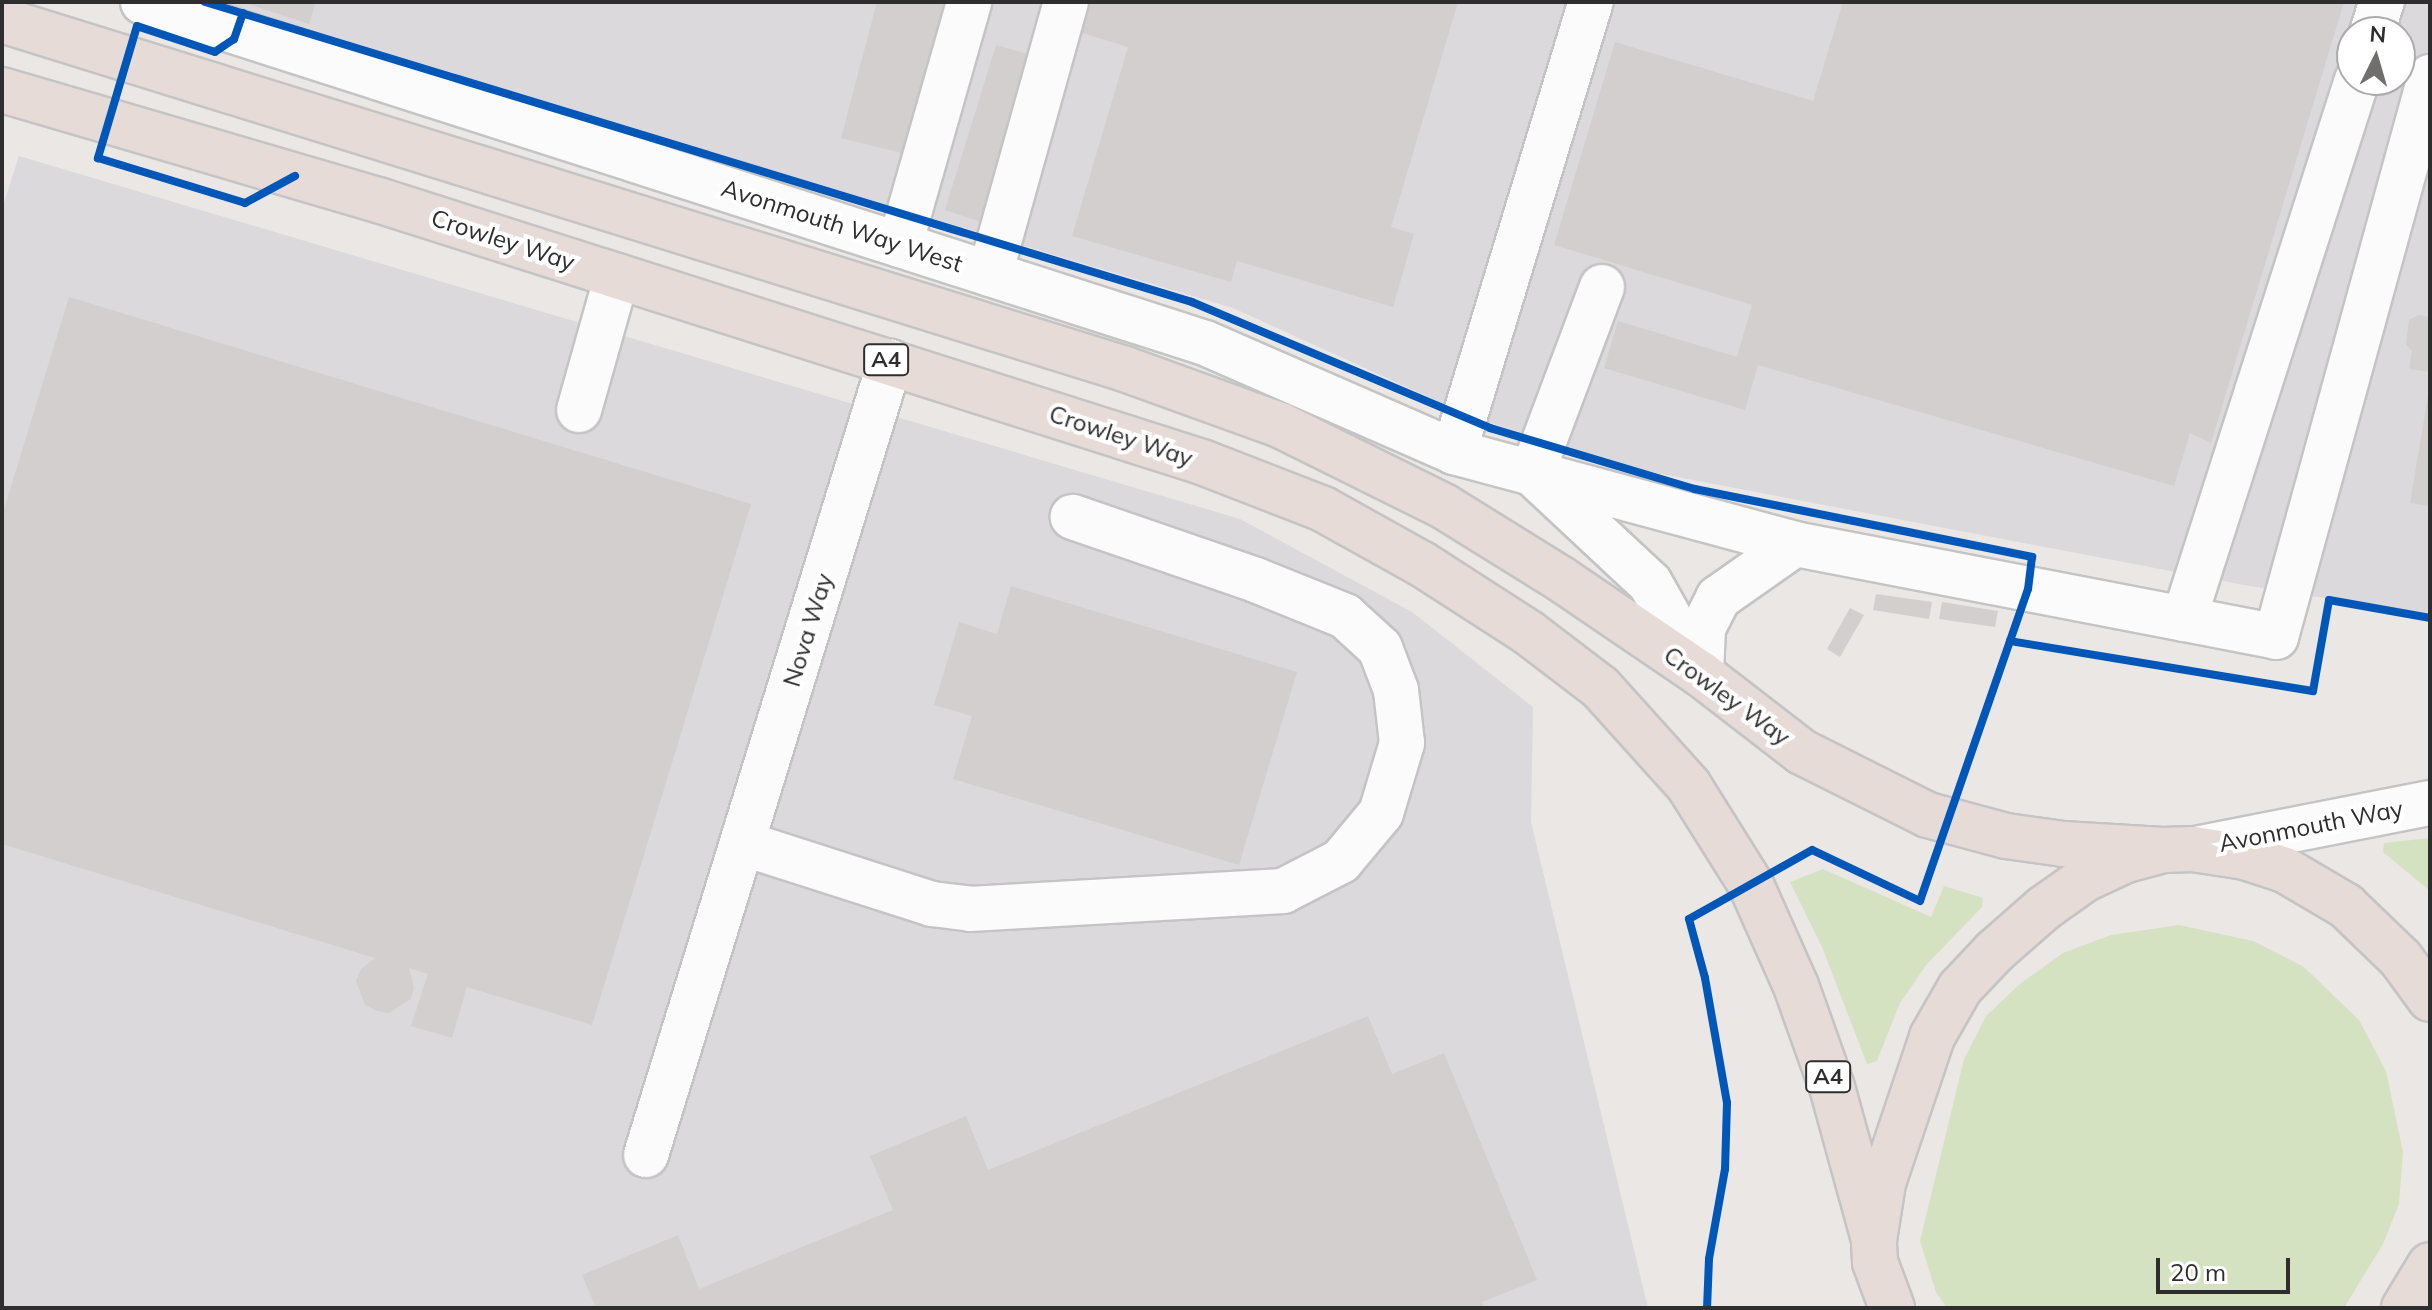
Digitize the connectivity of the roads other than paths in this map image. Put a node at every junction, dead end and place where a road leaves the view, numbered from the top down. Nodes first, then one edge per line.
1 (143, 2) edge
2 (969, 2) edge
3 (1066, 2) edge
4 (1591, 2) edge
5 (2, 20) edge
6 (2430, 77) edge
7 (2, 90) edge
8 (2352, 96) edge
9 (900, 245) junction
10 (990, 274) junction
11 (617, 276) junction
12 (1602, 287) dead end
13 (890, 362) junction
14 (579, 410) dead end
15 (1454, 452) junction
16 (1532, 473) junction
17 (1073, 517) dead end
18 (1795, 544) junction
19 (2184, 619) junction
20 (1701, 674) junction
21 (2430, 803) edge
22 (742, 843) junction
23 (2178, 850) junction
24 (2430, 999) edge
25 (646, 1155) dead end
26 (1875, 1251) junction
27 (2430, 1265) edge
28 (1874, 1308) edge
29 (1892, 1308) edge
30 (2404, 1308) edge

1 - 9 street, Avonmouth Way West
2 - 9 street
3 - 10 street
4 - 15 street
5 - 20 highway, Crowley Way
6 - 19 street, Avonmouth Way West
7 - 11 highway, Crowley Way / A4
8 - 19 street
9 - 10 street, Avonmouth Way West
10 - 15 street, Avonmouth Way West
11 - 13 highway, Crowley Way / A4
11 - 14 street
12 - 16 street
13 - 22 street, Nova Way
13 - 26 highway, Crowley Way / A4
15 - 16 street, Avonmouth Way West
16 - 18 street, Avonmouth Way West
16 - 20 street, Avonmouth Way West
17 - 22 street
18 - 19 street, Avonmouth Way West
18 - 20 street
20 - 23 highway, Crowley Way
21 - 23 street, Avonmouth Way
22 - 25 street, Nova Way
23 - 24 highway, Crowley Way
23 - 26 highway
26 - 28 highway, A4
26 - 29 highway
27 - 30 highway

